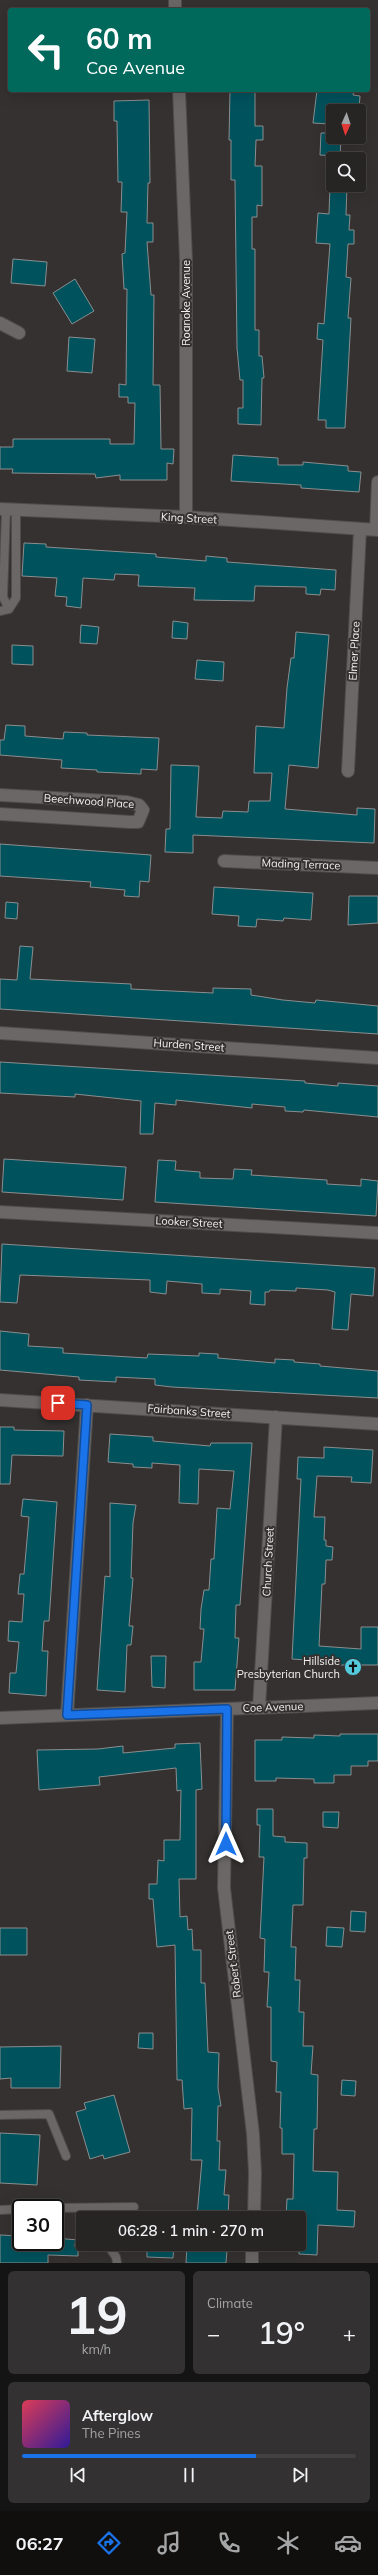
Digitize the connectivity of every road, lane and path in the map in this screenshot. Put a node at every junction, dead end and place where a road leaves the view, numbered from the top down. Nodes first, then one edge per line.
1 (179, 92) edge
2 (0, 323) edge
3 (19, 333) dead end
4 (378, 482) edge
5 (7, 510) edge
6 (186, 517) junction
7 (360, 530) junction
8 (377, 530) edge
9 (9, 609) junction
10 (0, 611) edge
11 (348, 771) dead end
12 (0, 795) edge
13 (24, 796) junction
14 (0, 814) edge
15 (23, 816) junction
16 (224, 861) dead end
17 (378, 868) edge
18 (0, 1033) edge
19 (378, 1058) edge
20 (0, 1212) edge
21 (378, 1233) edge
22 (0, 1400) edge
23 (87, 1405) junction
24 (276, 1417) junction
25 (378, 1424) edge
26 (378, 1703) edge
27 (259, 1708) junction
28 (227, 1709) junction
29 (67, 1715) junction
30 (0, 1718) edge
31 (0, 2115) edge
32 (66, 2156) dead end
33 (134, 2206) dead end
34 (64, 2208) edge
35 (12, 2209) edge
36 (0, 2210) edge
37 (254, 2211) edge
38 (112, 2251) edge
39 (252, 2251) edge
40 (117, 2263) edge
41 (252, 2263) edge

1 - 6 street, Roanoke Avenue
2 - 3 street
4 - 8 street
5 - 6 street, King Street
5 - 9 lane
5 - 9 lane
6 - 7 street, King Street
7 - 8 street, King Street
7 - 11 street, Elmer Place
9 - 10 lane
12 - 13 street, Beechwood Place
13 - 15 street
13 - 15 street, Beechwood Place
14 - 15 street, Beechwood Place
16 - 17 street, Mading Terrace
18 - 19 street, Hurden Street
20 - 21 street, Looker Street
22 - 23 street, Fairbanks Street
23 - 24 street, Fairbanks Street
23 - 29 street
24 - 25 street, Fairbanks Street
24 - 27 street, Church Street
26 - 27 street, Coe Avenue
27 - 28 street, Coe Avenue
28 - 29 street, Coe Avenue
28 - 37 street, Robert Street
29 - 30 street, Coe Avenue
31 - 32 lane
33 - 34 lane
35 - 36 lane
38 - 40 lane
39 - 41 street

